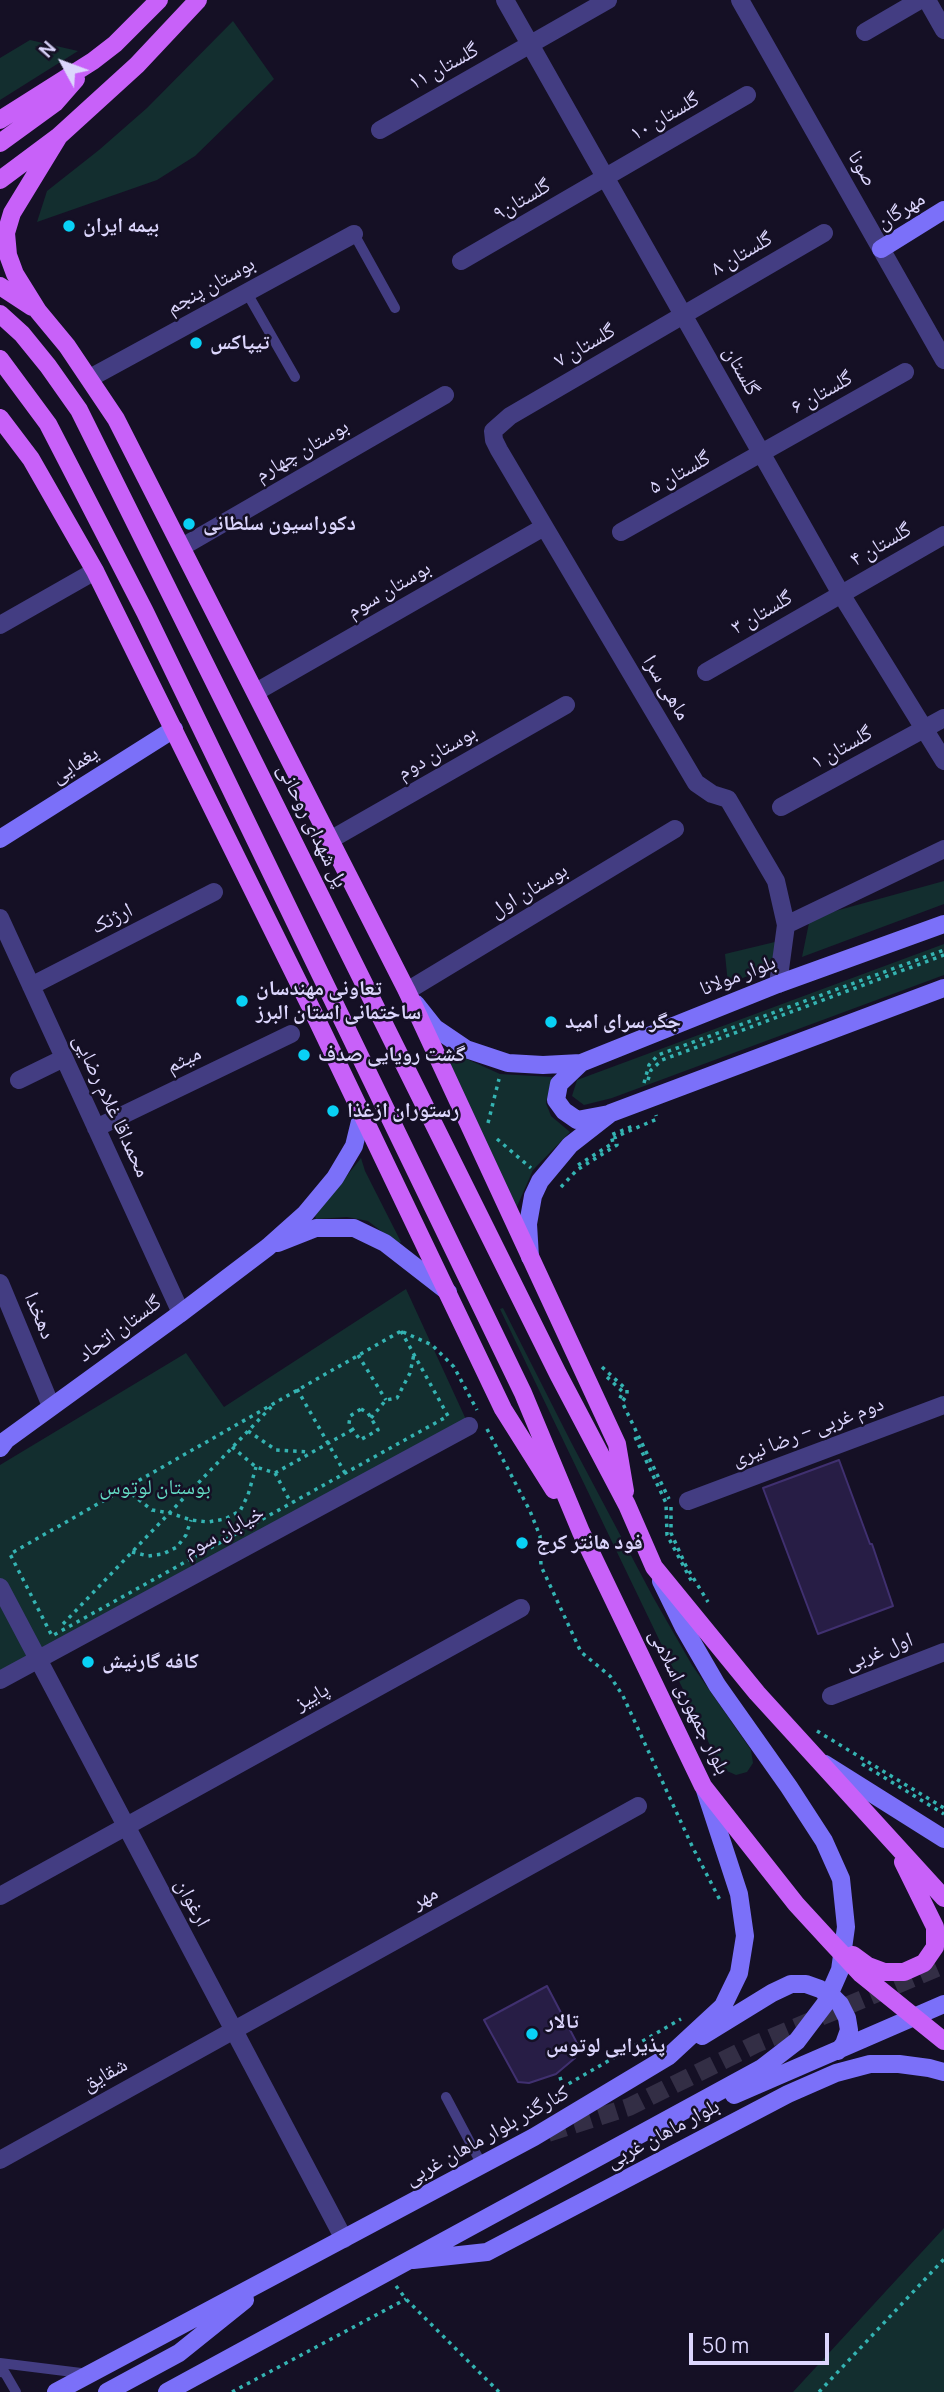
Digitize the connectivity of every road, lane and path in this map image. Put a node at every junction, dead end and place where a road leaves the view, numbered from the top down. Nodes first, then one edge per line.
1 (159, 0) edge
2 (198, 0) edge
3 (505, 0) edge
4 (608, 0) edge
5 (740, 0) edge
6 (920, 0) edge
7 (927, 0) edge
8 (944, 30) edge
9 (865, 32) dead end
10 (530, 45) junction
11 (93, 61) junction
12 (747, 95) dead end
13 (0, 120) edge
14 (380, 130) dead end
15 (59, 136) junction
16 (0, 143) edge
17 (606, 177) junction
18 (0, 180) edge
19 (944, 211) edge
20 (824, 233) dead end
21 (354, 234) joint
22 (881, 249) junction
23 (461, 261) dead end
24 (0, 286) edge
25 (247, 293) junction
26 (395, 308) dead end
27 (37, 311) junction
28 (0, 314) edge
29 (684, 315) junction
30 (0, 359) edge
31 (944, 360) edge
32 (905, 372) dead end
33 (295, 377) dead end
34 (90, 378) junction
35 (445, 395) dead end
36 (510, 416) joint
37 (2, 424) edge
38 (761, 453) junction
39 (544, 527) junction
40 (621, 532) dead end
41 (944, 535) edge
42 (182, 547) junction
43 (95, 571) junction
44 (841, 594) junction
45 (0, 625) edge
46 (705, 672) dead end
47 (256, 692) junction
48 (566, 705) dead end
49 (944, 718) edge
50 (174, 729) junction
51 (925, 729) junction
52 (944, 761) edge
53 (782, 807) dead end
54 (675, 829) dead end
55 (0, 839) edge
56 (330, 840) junction
57 (944, 849) edge
58 (214, 892) dead end
59 (0, 918) edge
60 (944, 924) edge
61 (786, 925) junction
62 (5, 940) edge
63 (944, 950) edge
64 (944, 955) edge
65 (778, 984) junction
66 (31, 986) junction
67 (944, 988) edge
68 (407, 991) junction
69 (291, 1034) dead end
70 (64, 1058) junction
71 (581, 1063) junction
72 (500, 1074) dead end
73 (19, 1080) dead end
74 (362, 1113) junction
75 (611, 1113) junction
76 (654, 1118) dead end
77 (96, 1128) junction
78 (486, 1131) dead end
79 (496, 1139) dead end
80 (533, 1170) dead end
81 (558, 1187) dead end
82 (268, 1247) junction
83 (530, 1259) junction
84 (0, 1283) edge
85 (448, 1292) junction
86 (181, 1313) junction
87 (401, 1331) junction
88 (414, 1354) junction
89 (358, 1355) junction
90 (595, 1358) dead end
91 (558, 1374) joint
92 (298, 1389) junction
93 (386, 1400) junction
94 (276, 1401) junction
95 (944, 1405) edge
96 (51, 1406) junction
97 (371, 1418) junction
98 (469, 1426) dead end
99 (353, 1430) junction
100 (248, 1431) junction
101 (327, 1443) junction
102 (232, 1447) junction
103 (0, 1448) edge
104 (312, 1452) junction
105 (256, 1467) junction
106 (275, 1473) junction
107 (345, 1474) junction
108 (127, 1487) junction
109 (688, 1501) dead end
110 (292, 1503) junction
111 (627, 1505) junction
112 (170, 1513) junction
113 (191, 1520) junction
114 (581, 1532) junction
115 (132, 1552) junction
116 (654, 1567) junction
117 (0, 1587) edge
118 (521, 1608) dead end
119 (712, 1612) dead end
120 (52, 1636) junction
121 (944, 1652) edge
122 (38, 1658) junction
123 (0, 1680) edge
124 (831, 1696) dead end
125 (810, 1727) dead end
126 (822, 1741) dead end
127 (818, 1759) junction
128 (703, 1786) junction
129 (638, 1806) dead end
130 (944, 1808) edge
131 (944, 1814) edge
132 (126, 1826) junction
133 (944, 1839) edge
134 (892, 1842) junction
135 (0, 1896) edge
136 (944, 1898) edge
137 (796, 1904) junction
138 (726, 1911) dead end
139 (944, 2004) edge
140 (691, 2012) dead end
141 (233, 2030) junction
142 (944, 2041) edge
143 (668, 2056) junction
144 (944, 2072) edge
145 (560, 2077) dead end
146 (788, 2094) junction
147 (446, 2097) dead end
148 (644, 2133) junction
149 (0, 2160) edge
150 (482, 2165) junction
151 (344, 2239) junction
152 (944, 2259) edge
153 (406, 2261) junction
154 (284, 2269) junction
155 (386, 2272) junction
156 (406, 2299) junction
157 (1, 2371) edge
158 (92, 2374) junction
159 (16, 2392) edge
160 (56, 2392) edge
161 (107, 2392) edge
162 (167, 2392) edge
163 (232, 2392) edge
164 (499, 2392) edge
165 (819, 2392) edge

1 - 11 main road
2 - 15 main road
3 - 10 street, گلستان
4 - 10 street, گلستان ۱۱
5 - 22 street, صونا
6 - 9 street
7 - 8 street
10 - 14 street, گلستان ۱۱
10 - 17 street, گلستان
11 - 13 main road
11 - 16 main road
12 - 17 street, گلستان ۱۰
15 - 18 main road
15 - 27 main road
17 - 23 street, گلستان۹
17 - 29 street, گلستان
19 - 22 main road, مهرگان
20 - 29 street, گلستان ۸
21 - 25 street, بوستان پنجم
21 - 26 lane
22 - 31 street, صونا
24 - 27 main road
25 - 33 lane
25 - 34 street, بوستان پنجم
27 - 34 main road
28 - 91 main road, پل شهدای روحانی
29 - 36 street, گلستان ۷
29 - 38 street, گلستان
30 - 114 main road, بلوار جمهوری اسلامی
32 - 38 street, گلستان ۶
34 - 42 main road
35 - 42 street, بوستان چهارم
36 - 39 street, ماهی سرا
37 - 43 main road
38 - 40 street, گلستان ۵
38 - 44 street, گلستان
39 - 47 street, بوستان سوم
39 - 61 street, ماهی سرا
41 - 44 street, گلستان ۴
42 - 47 main road
43 - 45 street
43 - 50 main road
44 - 46 street, گلستان ۳
44 - 51 street, گلستان
47 - 56 main road
48 - 56 street, بوستان دوم
49 - 51 street, گلستان ۱
50 - 55 main road, یغمایی
50 - 74 main road
51 - 52 street, گلستان
51 - 53 street, گلستان ۱
54 - 68 street, بوستان اول
56 - 68 main road
57 - 61 street
58 - 66 street, ارژنک
59 - 62 street, محمداقا غلام رضایی
60 - 65 main road, بلوار مولانا
61 - 65 street, ماهی سرا
62 - 66 street, محمداقا غلام رضایی
63 - 64 path
65 - 71 main road, بلوار مولانا
66 - 70 street, محمداقا غلام رضایی
67 - 75 main road
68 - 71 main road, بلوار مولانا
68 - 83 main road
69 - 77 street, میثم
70 - 73 street
70 - 77 street, محمداقا غلام رضایی
71 - 75 main road
72 - 78 path
74 - 82 main road
74 - 85 main road
75 - 83 main road
76 - 81 path
77 - 86 street, محمداقا غلام رضایی
79 - 80 path
82 - 85 main road
82 - 86 main road, گلستان اتحاد
83 - 111 main road
84 - 96 street, دهخدا
85 - 114 main road
86 - 96 main road, گلستان اتحاد
87 - 88 path
87 - 89 path
87 - 138 path
88 - 93 path
88 - 107 path
89 - 92 path
89 - 93 path
90 - 119 path
91 - 111 main road, بلوار جمهوری اسلامی
92 - 94 path
92 - 101 path
93 - 97 path
94 - 100 path
94 - 108 path
95 - 109 street, دوم غربی -- رضا نیری
96 - 103 main road, گلستان اتحاد
97 - 99 path
97 - 99 path
98 - 122 street, خیابان سوم
99 - 101 path
100 - 102 path
100 - 104 path
101 - 104 path
101 - 107 path
102 - 105 path
102 - 112 path
104 - 106 path
105 - 106 path
105 - 113 path
106 - 110 path
107 - 110 path
108 - 112 path
108 - 120 path
110 - 120 path
111 - 116 main road, بلوار جمهوری اسلامی
112 - 113 path
112 - 115 path
113 - 115 path
114 - 128 main road, بلوار جمهوری اسلامی
115 - 120 path
116 - 127 main road, بلوار جمهوری اسلامی
116 - 148 main road
117 - 122 street, ارغوان
118 - 132 street, پاییز
121 - 124 street, اول غربی
122 - 123 street, خیابان سوم
122 - 132 street, ارغوان
125 - 130 path
126 - 131 path
127 - 133 main road
127 - 134 main road, بلوار جمهوری اسلامی
128 - 137 main road, بلوار جمهوری اسلامی
128 - 143 main road, کنارگذر بلوار ماهان غربی
129 - 141 street, مهر
132 - 135 street, پاییز
132 - 141 street, ارغوان
134 - 136 main road, بلوار جمهوری اسلامی
134 - 137 main road
137 - 142 main road, بلوار جمهوری اسلامی
139 - 148 main road
140 - 145 path
141 - 149 street, شقایق
141 - 151 street, ارغوان
143 - 146 main road
143 - 150 main road, کنارگذر بلوار ماهان غربی
144 - 146 main road, بلوار ماهان غربی
146 - 153 main road, بلوار ماهان غربی
147 - 150 lane
148 - 153 main road, بلوار ماهان غربی
150 - 151 main road, کنارگذر بلوار ماهان غربی
151 - 154 main road, کنارگذر بلوار ماهان غربی
152 - 165 path
153 - 155 main road, بلوار ماهان غربی
154 - 158 main road, کنارگذر بلوار ماهان غربی
154 - 161 main road
155 - 156 path
155 - 162 main road, بلوار ماهان غربی
156 - 163 path
156 - 164 path
157 - 158 lane
157 - 159 lane
158 - 160 main road, کنارگذر بلوار ماهان غربی

